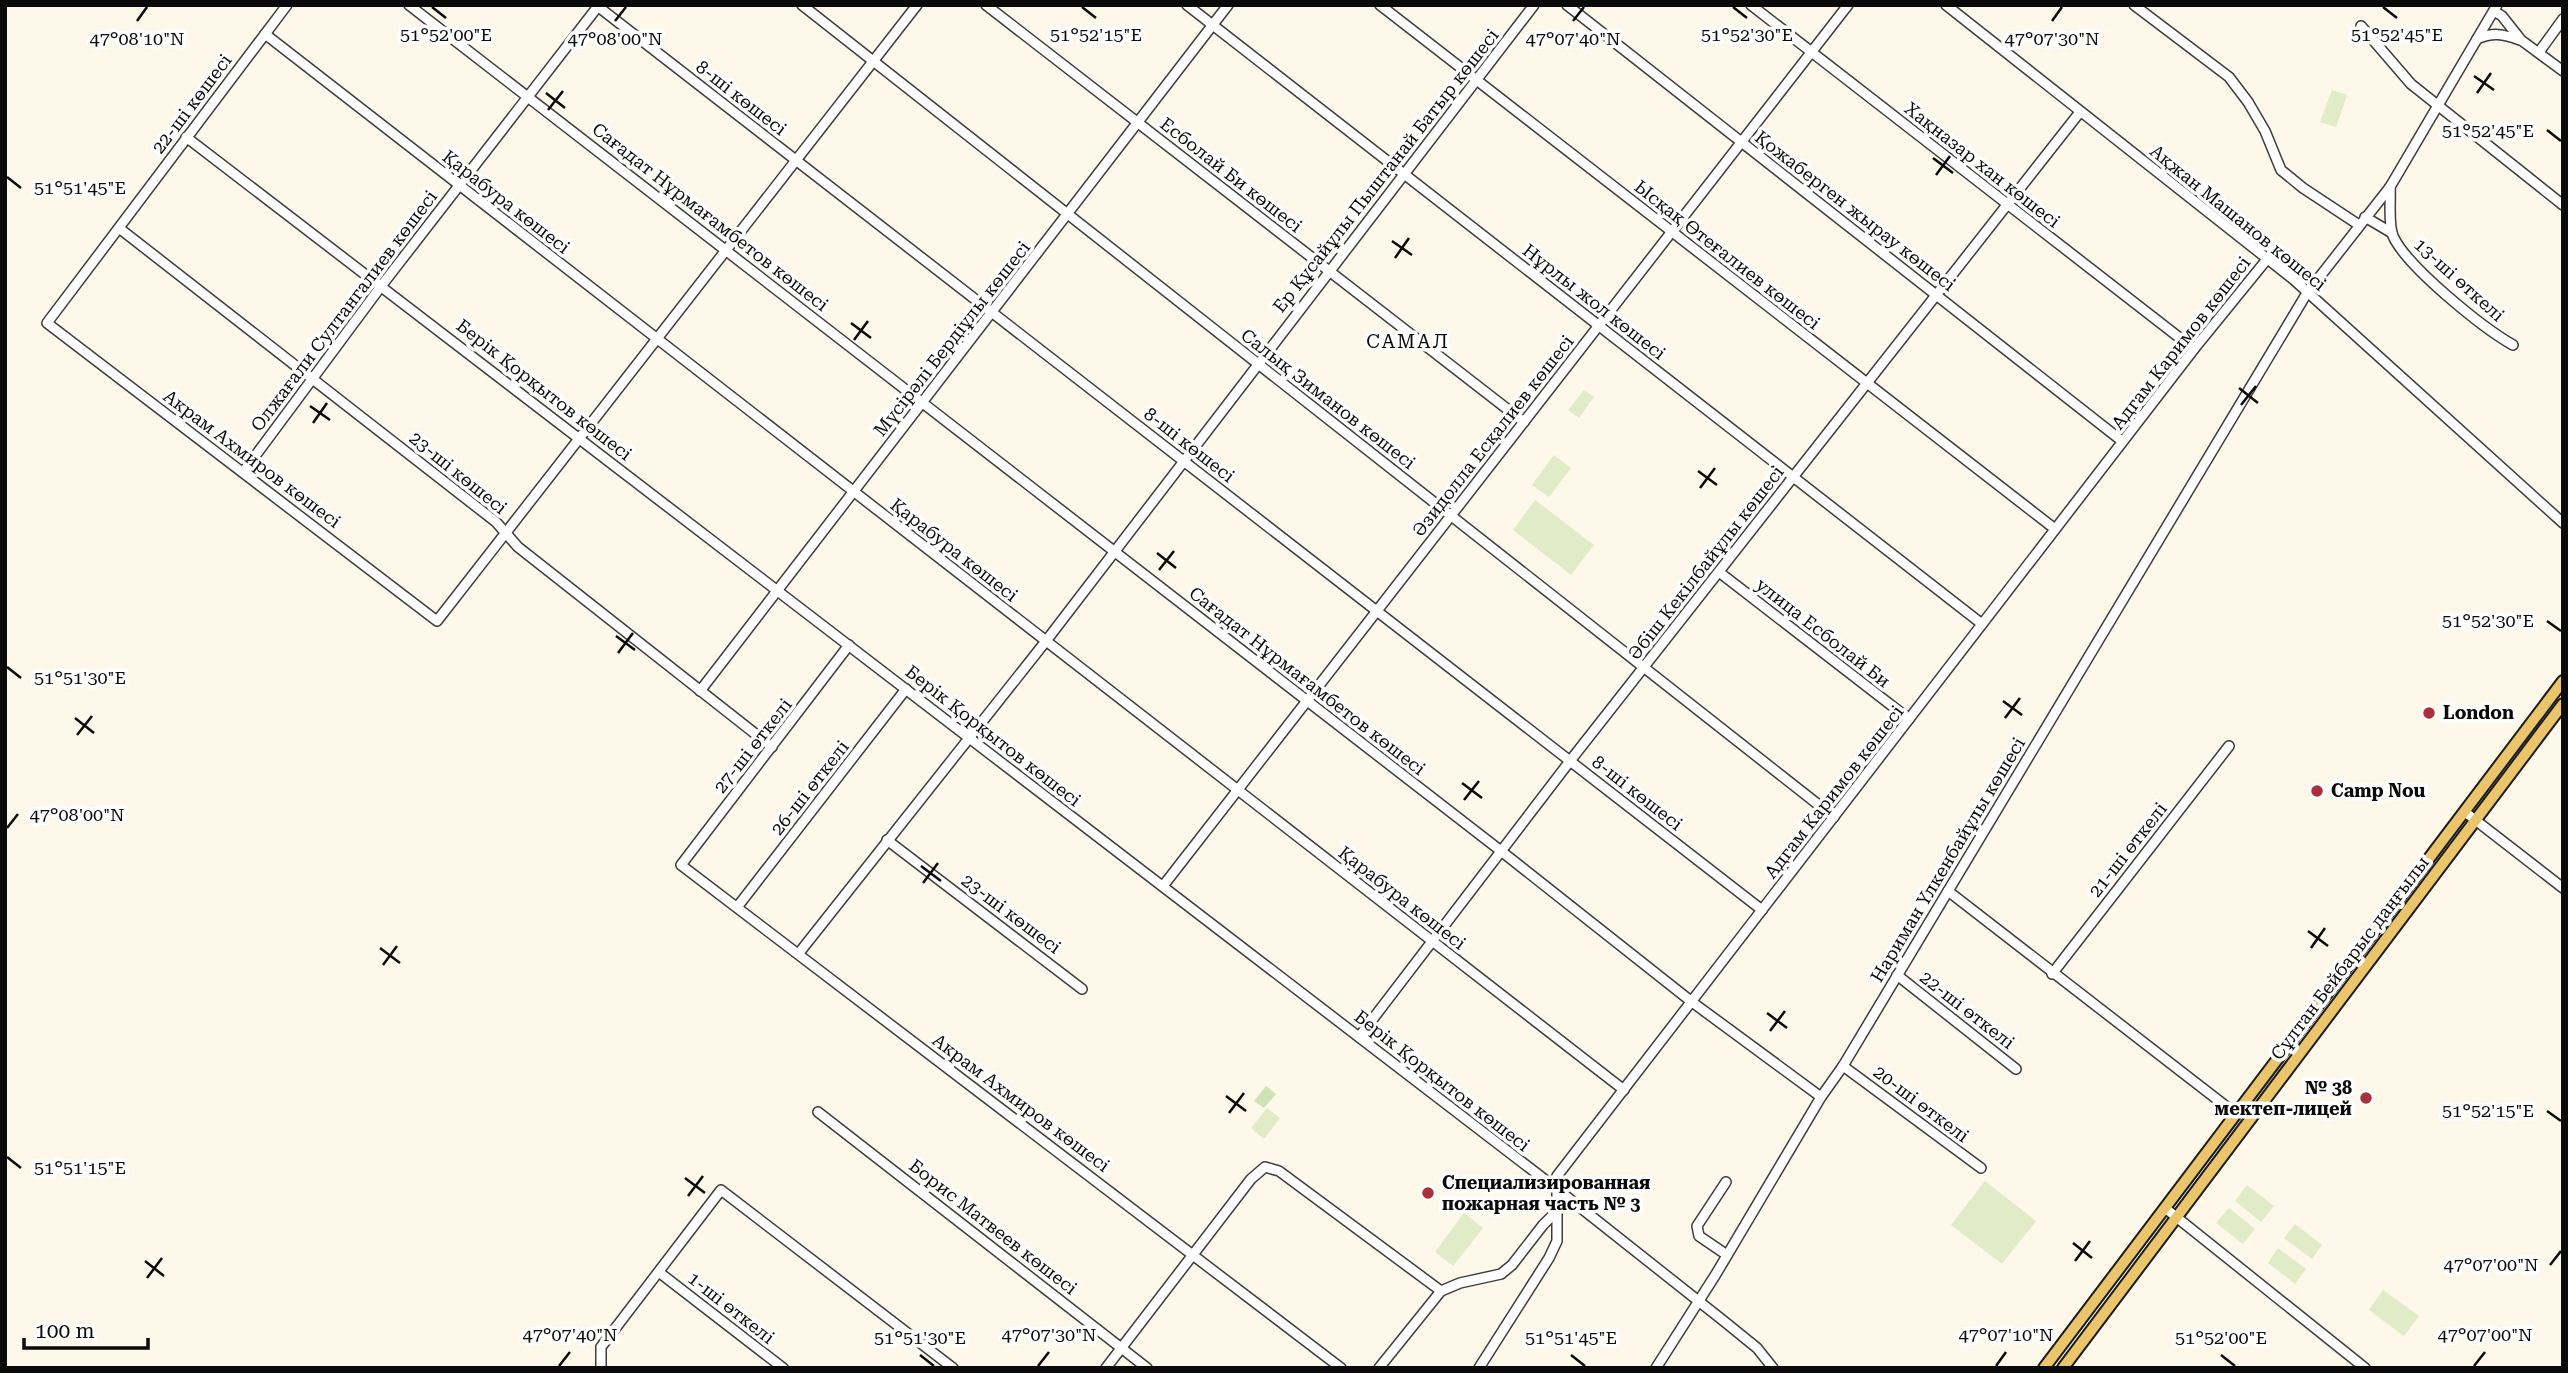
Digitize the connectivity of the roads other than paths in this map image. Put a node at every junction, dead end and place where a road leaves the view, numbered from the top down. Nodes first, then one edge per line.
1 (287, 5) edge
2 (409, 5) edge
3 (802, 5) edge
4 (917, 5) edge
5 (986, 5) edge
6 (1187, 5) edge
7 (1228, 5) edge
8 (1380, 5) edge
9 (1534, 5) edge
10 (1567, 5) edge
11 (1751, 5) edge
12 (1848, 5) edge
13 (1946, 5) edge
14 (2134, 5) edge
15 (598, 6) edge
16 (2496, 8) edge
17 (2563, 19) edge
18 (1212, 25) junction
19 (2361, 26) dead end
20 (265, 34) junction
21 (2477, 39) junction
22 (2521, 40) junction
23 (1811, 52) junction
24 (2539, 52) junction
25 (873, 61) junction
26 (2563, 71) edge
27 (1476, 80) junction
28 (529, 96) junction
29 (2439, 105) junction
30 (2080, 112) junction
31 (1138, 123) junction
32 (186, 137) junction
33 (1742, 142) junction
34 (796, 161) junction
35 (1404, 174) junction
36 (460, 185) junction
37 (2390, 187) junction
38 (2007, 204) junction
39 (2563, 205) edge
40 (1068, 214) junction
41 (2365, 217) junction
42 (2358, 225) junction
43 (119, 228) junction
44 (1672, 232) junction
45 (2392, 233) junction
46 (727, 250) junction
47 (2268, 258) junction
48 (1330, 271) junction
49 (382, 285) junction
50 (2306, 293) junction
51 (1936, 295) junction
52 (992, 313) junction
53 (47, 323) joint
54 (1599, 326) junction
55 (658, 339) junction
56 (2513, 345) dead end
57 (2194, 349) junction
58 (1258, 364) junction
59 (312, 378) junction
60 (1867, 383) junction
61 (922, 402) junction
62 (1524, 422) junction
63 (581, 438) junction
64 (2122, 441) junction
65 (1184, 461) junction
66 (244, 471) junction
67 (1793, 477) junction
68 (854, 492) junction
69 (1451, 516) junction
70 (2563, 523) edge
71 (2055, 529) junction
72 (506, 533) junction
73 (1114, 552) junction
74 (1719, 572) junction
75 (778, 590) junction
76 (1377, 611) junction
77 (1982, 624) junction
78 (1046, 641) junction
79 (849, 645) junction
80 (1644, 667) junction
81 (2563, 681) edge
82 (906, 689) junction
83 (700, 691) junction
84 (1306, 702) junction
85 (2563, 704) edge
86 (2540, 711) junction
87 (1909, 719) junction
88 (2551, 719) junction
89 (968, 737) junction
90 (2229, 746) dead end
91 (772, 747) junction
92 (1570, 761) junction
93 (1238, 790) junction
94 (2465, 812) junction
95 (1834, 817) junction
96 (2475, 820) junction
97 (887, 840) junction
98 (1501, 851) junction
99 (681, 864) joint
100 (1163, 886) junction
101 (2563, 888) edge
102 (1948, 891) junction
103 (738, 906) junction
104 (1762, 910) junction
105 (1432, 941) junction
106 (799, 953) junction
107 (2052, 974) junction
108 (1897, 975) junction
109 (1083, 989) dead end
110 (1692, 1002) junction
111 (1359, 1037) junction
112 (1843, 1066) junction
113 (2017, 1069) dead end
114 (1624, 1090) junction
115 (1821, 1097) junction
116 (818, 1112) dead end
117 (2236, 1114) junction
118 (1981, 1168) dead end
119 (1726, 1182) dead end
120 (1556, 1189) junction
121 (2165, 1208) junction
122 (1556, 1212) junction
123 (2177, 1218) junction
124 (1192, 1253) junction
125 (1727, 1255) junction
126 (660, 1273) junction
127 (1441, 1291) junction
128 (1698, 1300) junction
129 (1121, 1347) junction
130 (601, 1364) edge
131 (611, 1368) edge
132 (783, 1368) edge
133 (953, 1368) edge
134 (1106, 1368) edge
135 (1147, 1368) edge
136 (1340, 1368) edge
137 (1379, 1368) edge
138 (1479, 1368) edge
139 (1656, 1368) edge
140 (1773, 1368) edge
141 (2044, 1368) edge
142 (2063, 1368) edge
143 (2365, 1368) edge

1 - 20 street, 22-ші көшесі
2 - 28 street, Сағадат Нұрмағамбетов көшесі
3 - 25 street, Салық Зиманов көшесі
4 - 25 street
5 - 31 street, Есболай Би көшесі
6 - 18 street, Нұрлы жол көшесі
7 - 18 street, Мүсірәлі Бердіұлы көшесі
8 - 27 street, Ысқақ Өтеғалиев көшесі
9 - 27 street, Ер Құсайұлы Пыштанай Батыр көшесі
10 - 33 street, Қожаберген жырау көшесі
11 - 23 street, Хақназар хан көшесі
12 - 23 street, Әзидолла Есқалиев көшесі
13 - 30 street, Ақжан Машанов көшесі
14 - 42 street
15 - 28 street, Олжағали Султангалиев көшесі
15 - 34 street, 8-шi көшесi
16 - 21 street, Нариман Үлкенбайұлы көшесі
16 - 22 street
17 - 24 street
18 - 31 street, Мүсірәлі Бердіұлы көшесі
18 - 35 street, Нұрлы жол көшесі
19 - 29 street
20 - 32 street, 22-ші көшесі
20 - 36 street, Қарабура көшесі
21 - 22 street
21 - 29 street, Нариман Үлкенбайұлы көшесі
22 - 24 street
23 - 33 street, Әзидолла Есқалиев көшесі
23 - 38 street, Хақназар хан көшесі
24 - 26 street
25 - 34 street
25 - 40 street, Салық Зиманов көшесі
27 - 35 street, Ер Құсайұлы Пыштанай Батыр көшесі
27 - 44 street, Ысқақ Өтеғалиев көшесі
28 - 36 street, Олжағали Султангалиев көшесі
28 - 46 street, Сағадат Нұрмағамбетов көшесі
29 - 37 street, Нариман Үлкенбайұлы көшесі
29 - 39 street
30 - 38 street, Әбіш Кекілбайұлы көшесі
30 - 47 street, Ақжан Машанов көшесі
31 - 40 street, Мүсірәлі Бердіұлы көшесі
31 - 48 street, Есболай Би көшесі
32 - 43 street, 22-ші көшесі
32 - 49 street, Берік Қорқытов көшесі
33 - 44 street, Әзидолла Есқалиев көшесі
33 - 51 street, Қожаберген жырау көшесі
34 - 46 street
34 - 52 street, 8-шi көшесi
35 - 48 street, Ер Құсайұлы Пыштанай Батыр көшесі
35 - 54 street, Нұрлы жол көшесі
36 - 49 street, Олжағали Султангалиев көшесі
36 - 55 street, Қарабура көшесі
37 - 41 street, Нариман Үлкенбайұлы көшесі
37 - 45 street, 13-ші өткелі
38 - 51 street, Әбіш Кекілбайұлы көшесі
38 - 57 street, Хақназар хан көшесі
40 - 52 street, Мүсірәлі Бердіұлы көшесі
40 - 58 street, Салық Зиманов көшесі
41 - 42 street, Нариман Үлкенбайұлы көшесі
41 - 45 street
42 - 50 street, Нариман Үлкенбайұлы көшесі
43 - 53 street, 22-ші көшесі
43 - 59 street, 23-шi көшесi
44 - 54 street, Әзидолла Есқалиев көшесі
44 - 60 street, Ысқақ Өтеғалиев көшесі
45 - 56 street, 13-ші өткелі
46 - 55 street
46 - 61 street, Сағадат Нұрмағамбетов көшесі
47 - 50 street, Ақжан Машанов көшесі
47 - 57 street, Адгам Каримов көшесі
48 - 58 street, Ер Құсайұлы Пыштанай Батыр көшесі
48 - 62 street, Есболай Би көшесі
49 - 59 street, Олжағали Султангалиев көшесі
49 - 63 street, Берік Қорқытов көшесі
50 - 70 street, Ақжан Машанов көшесі
50 - 102 street, Нариман Үлкенбайұлы көшесі
51 - 60 street, Әбіш Кекілбайұлы көшесі
51 - 64 street, Қожаберген жырау көшесі
52 - 61 street, Мүсірәлі Бердіұлы көшесі
52 - 65 street, 8-шi көшесi
53 - 66 street, Акрам Ахмиров көшесі
54 - 62 street, Әзидолла Есқалиев көшесі
54 - 67 street, Нұрлы жол көшесі
55 - 63 street
55 - 68 street, Қарабура көшесі
57 - 64 street, Адгам Каримов көшесі
58 - 65 street, Ер Құсайұлы Пыштанай Батыр көшесі
58 - 69 street, Салық Зиманов көшесі
59 - 66 street, Олжағали Султангалиев көшесі
59 - 72 street, 23-шi көшесi
60 - 67 street, Әбіш Кекілбайұлы көшесі
60 - 71 street, Ысқақ Өтеғалиев көшесі
61 - 68 street, Мүсірәлі Бердіұлы көшесі
61 - 73 street, Сағадат Нұрмағамбетов көшесі
62 - 69 street, Әзидолла Есқалиев көшесі
63 - 72 street
63 - 75 street, Берік Қорқытов көшесі
64 - 71 street, Адгам Каримов көшесі
65 - 73 street, Ер Құсайұлы Пыштанай Батыр көшесі
65 - 76 street, 8-шi көшесi
66 - 72 street, Акрам Ахмиров көшесі
67 - 74 street, Әбіш Кекілбайұлы көшесі
67 - 77 street, Нұрлы жол көшесі
68 - 75 street, Мүсірәлі Бердіұлы көшесі
68 - 78 street, Қарабура көшесі
69 - 76 street, Әзидолла Есқалиев көшесі
69 - 80 street, Салық Зиманов көшесі
71 - 77 street, Адгам Каримов көшесі
72 - 83 street, 23-шi көшесi
73 - 78 street, Ер Құсайұлы Пыштанай Батыр көшесі
73 - 84 street, Сағадат Нұрмағамбетов көшесі
74 - 80 street, Әбіш Кекілбайұлы көшесі
74 - 87 street, улица Есболай Би
75 - 79 street, Берік Қорқытов көшесі
75 - 83 street, Мүсірәлі Бердіұлы көшесі
76 - 84 street, Әзидолла Есқалиев көшесі
76 - 92 street, 8-шi көшесi
77 - 87 street, Адгам Каримов көшесі
78 - 89 street, Ер Құсайұлы Пыштанай Батыр көшесі
78 - 93 street, Қарабура көшесі
79 - 82 street, Берік Қорқытов көшесі
79 - 91 street, 27-ші өткелі
80 - 92 street, Әбіш Кекілбайұлы көшесі
80 - 95 street, Салық Зиманов көшесі
81 - 86 main road, Сұлтан Бейбарыс даңғылы
82 - 89 street, Берік Қорқытов көшесі
82 - 103 street, 26-ші өткелі
83 - 91 street, 23-шi көшесi
84 - 93 street, Әзидолла Есқалиев көшесі
84 - 98 street, Сағадат Нұрмағамбетов көшесі
85 - 88 main road, Сұлтан Бейбарыс даңғылы
86 - 88 main road
86 - 94 main road, Сұлтан Бейбарыс даңғылы
87 - 95 street, Адгам Каримов көшесі
88 - 96 main road, Сұлтан Бейбарыс даңғылы
89 - 97 street, Ер Құсайұлы Пыштанай Батыр көшесі
89 - 100 street, Берік Қорқытов көшесі
90 - 107 street, 21-ші өткелі
91 - 99 street, 27-ші өткелі
92 - 98 street, Әбіш Кекілбайұлы көшесі
92 - 104 street, 8-шi көшесi
93 - 100 street, Әзидолла Есқалиев көшесі
93 - 105 street, Қарабура көшесі
94 - 96 street
94 - 117 main road, Сұлтан Бейбарыс даңғылы
95 - 104 street, Адгам Каримов көшесі
96 - 101 street
96 - 123 main road, Сұлтан Бейбарыс даңғылы
97 - 106 street, Ер Құсайұлы Пыштанай Батыр көшесі
97 - 109 street, 23-шi көшесi
98 - 105 street, Әбіш Кекілбайұлы көшесі
98 - 110 street, Сағадат Нұрмағамбетов көшесі
99 - 103 street, Акрам Ахмиров көшесі
100 - 111 street, Берік Қорқытов көшесі
102 - 107 street
102 - 108 street, Нариман Үлкенбайұлы көшесі
103 - 106 street, Акрам Ахмиров көшесі
104 - 110 street, Адгам Каримов көшесі
105 - 111 street, Әбіш Кекілбайұлы көшесі
105 - 114 street, Қарабура көшесі
106 - 124 street, Акрам Ахмиров көшесі
107 - 117 street
108 - 112 street, Нариман Үлкенбайұлы көшесі
108 - 113 street, 22-ші өткелі
110 - 114 street, Адгам Каримов көшесі
110 - 115 street, Сағадат Нұрмағамбетов көшесі
111 - 120 street, Берік Қорқытов көшесі
112 - 115 street, Нариман Үлкенбайұлы көшесі
112 - 118 street, 20-ші өткелі
114 - 120 street, Адгам Каримов көшесі
115 - 125 street, Нариман Үлкенбайұлы көшесі
116 - 129 street, Борис Матвеев көшесі
117 - 121 main road, Сұлтан Бейбарыс даңғылы
119 - 125 street
120 - 122 street, Адгам Каримов көшесі
120 - 128 street, Берік Қорқытов көшесі
121 - 123 street
121 - 141 main road, Сұлтан Бейбарыс даңғылы
122 - 127 street
122 - 138 street, Адгам Каримов көшесі
123 - 142 main road, Сұлтан Бейбарыс даңғылы
123 - 143 street
124 - 127 street
124 - 129 street
124 - 136 street, Акрам Ахмиров көшесі
125 - 128 street, Нариман Үлкенбайұлы көшесі
126 - 130 street
126 - 132 street, 1-ші өткелі
126 - 133 street
127 - 137 street
128 - 139 street, Нариман Үлкенбайұлы көшесі
128 - 140 street, Берік Қорқытов көшесі
129 - 134 street
129 - 135 street, Борис Матвеев көшесі
130 - 131 street

